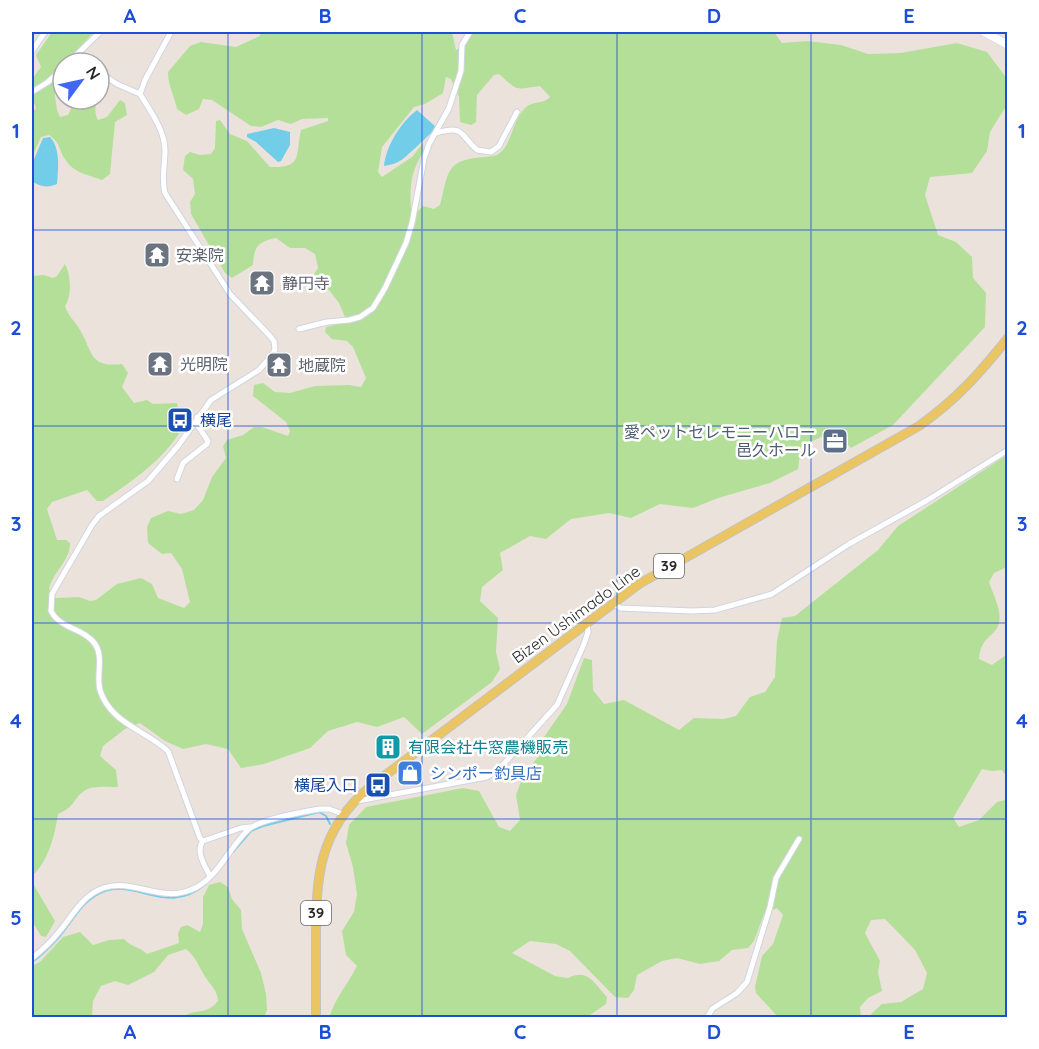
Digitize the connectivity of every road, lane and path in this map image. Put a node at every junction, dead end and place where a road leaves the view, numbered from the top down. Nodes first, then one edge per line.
1 (45, 32) edge
2 (100, 32) edge
3 (171, 32) edge
4 (470, 32) edge
5 (984, 32) edge
6 (1008, 45) edge
7 (32, 51) edge
8 (81, 51) edge
9 (51, 79) edge
10 (111, 80) edge
11 (32, 92) edge
12 (141, 94) junction
13 (517, 112) dead end
14 (436, 133) junction
15 (299, 329) dead end
16 (1008, 338) edge
17 (197, 417) junction
18 (1008, 450) edge
19 (177, 479) dead end
20 (613, 603) junction
21 (587, 623) junction
22 (352, 802) junction
23 (343, 814) junction
24 (251, 827) junction
25 (799, 839) dead end
26 (203, 841) junction
27 (210, 876) junction
28 (32, 958) edge
29 (316, 1017) edge
30 (707, 1017) edge

1 - 7 street
2 - 8 street
3 - 12 street
4 - 14 street
5 - 6 street
9 - 11 street
10 - 12 street
12 - 17 street
13 - 14 street
14 - 15 street
16 - 20 main road, Bizen Ushimado Line / 39
17 - 19 street
17 - 26 street
18 - 20 street
20 - 21 main road, Bizen Ushimado Line / 39
21 - 22 main road, Bizen Ushimado Line / 39
21 - 22 street
22 - 23 main road, Bizen Ushimado Line / 39
23 - 24 street
23 - 29 main road, Bizen Ushimado Line / 39
24 - 26 street
24 - 27 street
25 - 30 street
26 - 27 street
27 - 28 street

